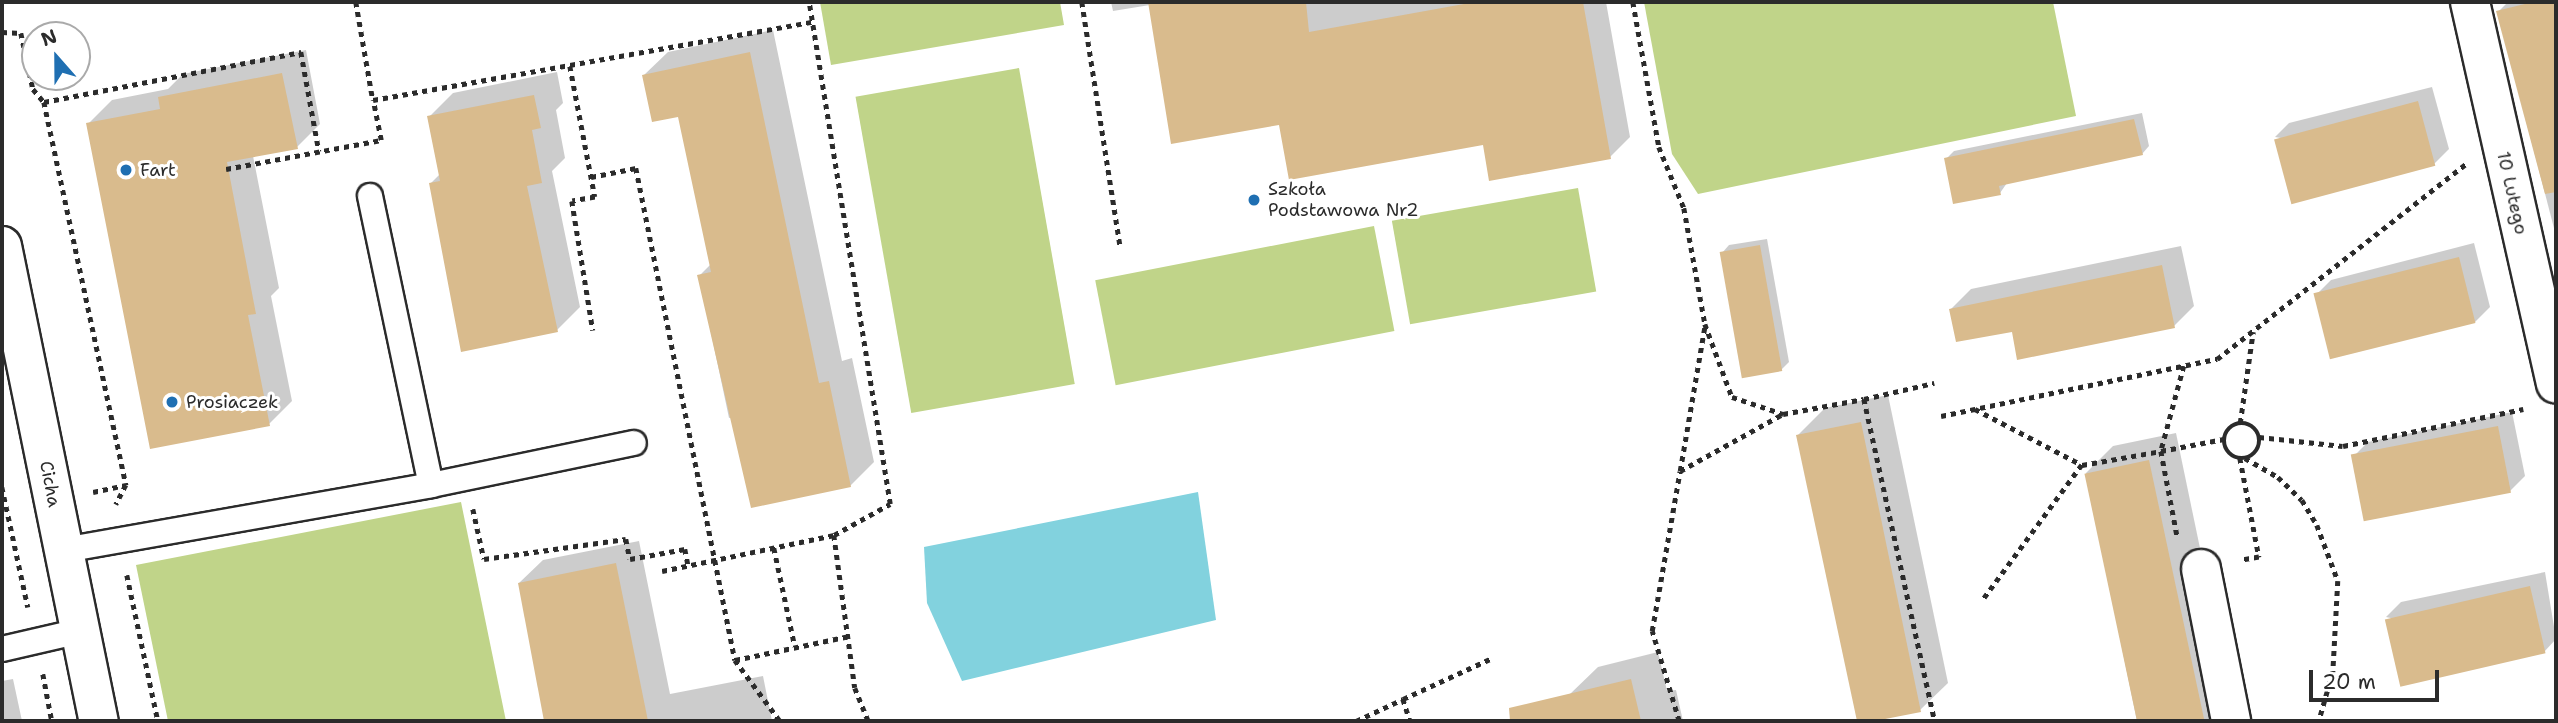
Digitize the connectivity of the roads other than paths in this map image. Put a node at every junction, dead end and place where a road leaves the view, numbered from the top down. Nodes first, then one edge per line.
1 (2470, 2) edge
2 (370, 196) dead end
3 (2, 246) edge
4 (2545, 393) edge
5 (634, 443) dead end
6 (432, 485) junction
7 (64, 550) junction
8 (2201, 569) road end
9 (80, 631) junction
10 (2, 649) edge
11 (99, 721) edge
12 (2231, 721) edge

1 - 4 street, 10 Lutego
2 - 6 lane
3 - 7 street, Cicha
5 - 6 lane
6 - 7 lane
7 - 9 street, Cicha
8 - 12 street
9 - 10 lane
9 - 11 street, Cicha

